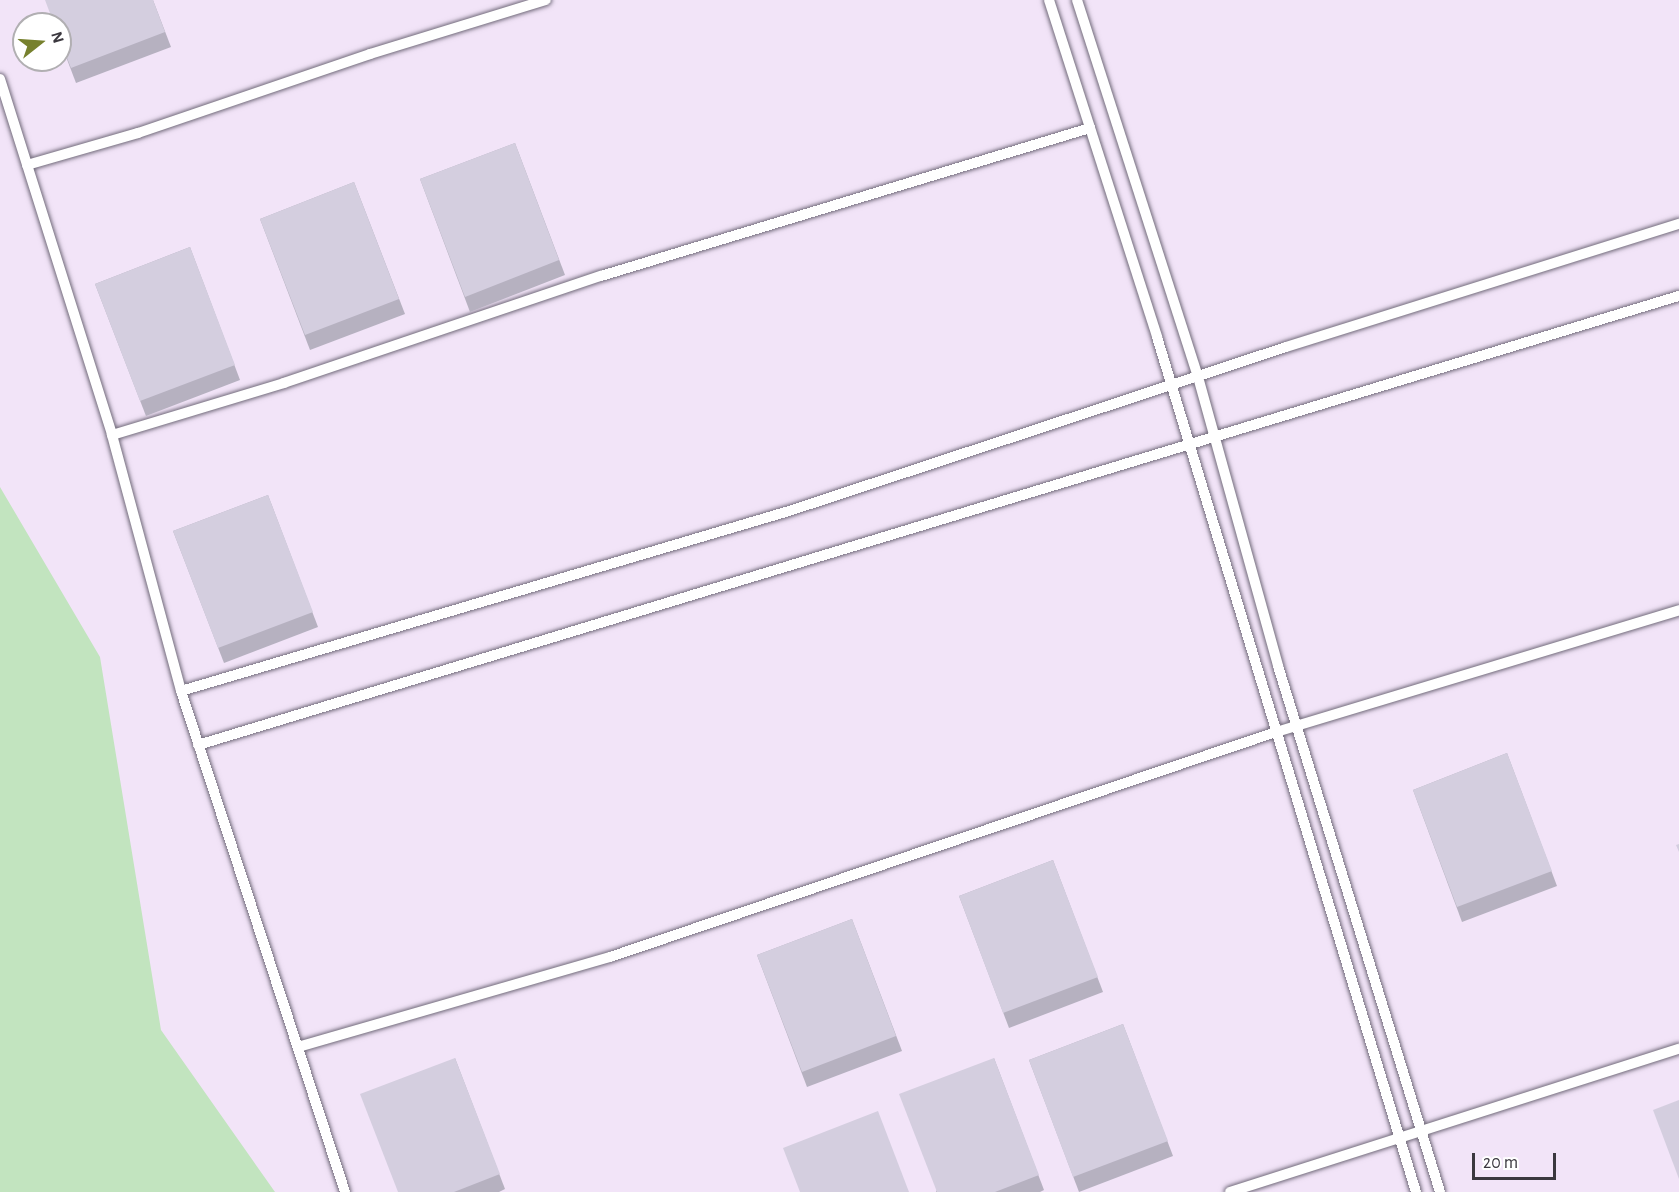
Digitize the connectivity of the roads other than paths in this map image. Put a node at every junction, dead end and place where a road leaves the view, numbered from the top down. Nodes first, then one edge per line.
1 (546, 0) edge
2 (1049, 0) edge
3 (1077, 0) edge
4 (0, 79) edge
5 (1090, 128) junction
6 (27, 165) junction
7 (1679, 224) edge
8 (1679, 296) edge
9 (1198, 377) junction
10 (1171, 386) junction
11 (112, 435) junction
12 (1214, 435) junction
13 (1188, 446) junction
14 (1679, 610) edge
15 (181, 691) junction
16 (1296, 726) junction
17 (1276, 732) junction
18 (198, 745) junction
19 (298, 1047) junction
20 (1679, 1049) edge
21 (1421, 1133) junction
22 (1399, 1138) junction
23 (345, 1192) edge
24 (1230, 1192) edge
25 (1416, 1192) edge
26 (1440, 1192) edge

1 - 6 lane
2 - 5 lane
3 - 9 lane
4 - 6 lane
5 - 10 lane
5 - 11 lane
6 - 11 lane
7 - 9 lane
8 - 12 lane
9 - 10 lane
9 - 12 lane
10 - 13 lane
10 - 15 lane
11 - 15 lane
12 - 13 lane
12 - 16 lane
13 - 17 lane
13 - 18 lane
14 - 16 lane
15 - 18 lane
16 - 17 lane
16 - 21 lane
17 - 19 lane
17 - 22 lane
18 - 19 lane
19 - 23 lane
20 - 21 lane
21 - 22 lane
21 - 26 lane
22 - 24 lane
22 - 25 lane

